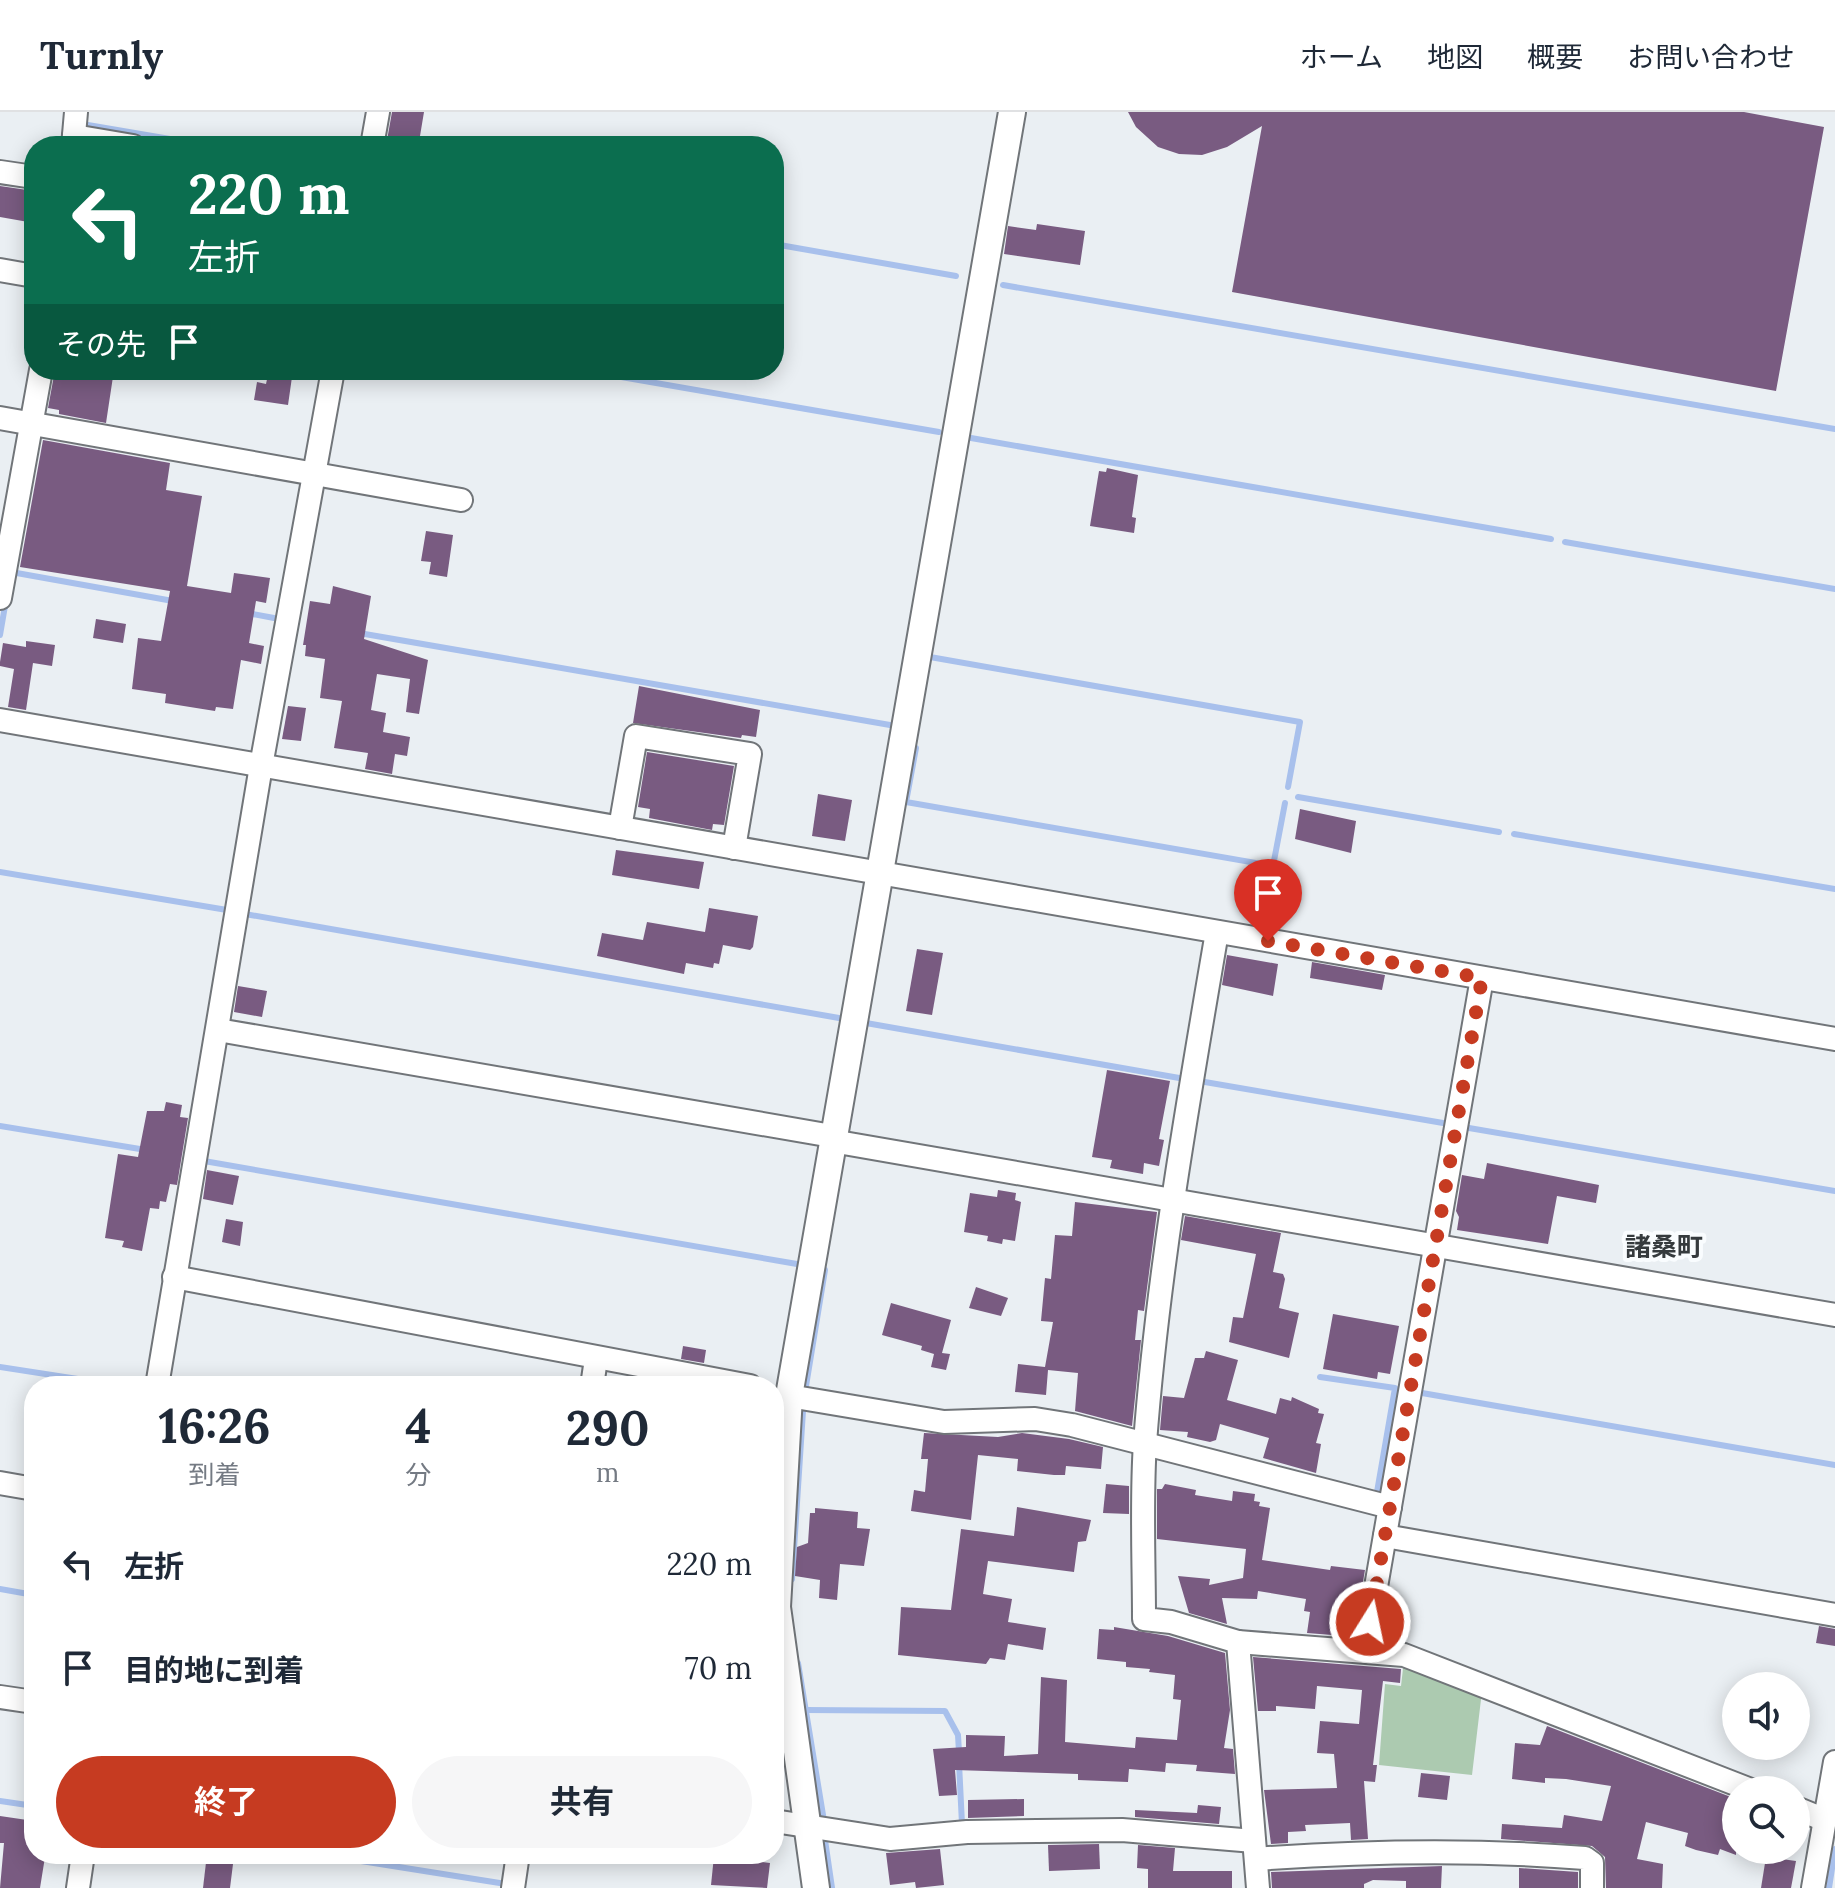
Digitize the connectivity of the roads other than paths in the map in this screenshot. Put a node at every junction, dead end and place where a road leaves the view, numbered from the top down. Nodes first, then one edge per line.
1 (76, 112) edge
2 (378, 112) edge
3 (1012, 112) edge
4 (74, 136) edge
5 (374, 136) edge
6 (0, 172) edge
7 (24, 176) edge
8 (0, 270) edge
9 (24, 274) edge
10 (39, 380) edge
11 (331, 380) edge
12 (0, 418) edge
13 (32, 424) junction
14 (315, 474) junction
15 (461, 500) dead end
16 (0, 598) edge
17 (0, 720) edge
18 (261, 766) junction
19 (620, 828) junction
20 (734, 848) junction
21 (879, 873) junction
22 (1217, 932) junction
23 (1482, 978) junction
24 (218, 1030) junction
25 (1835, 1039) edge
26 (832, 1138) junction
27 (1171, 1201) junction
28 (1435, 1248) junction
29 (174, 1277) junction
30 (1835, 1315) edge
31 (596, 1359) junction
32 (159, 1376) edge
33 (593, 1376) edge
34 (693, 1376) edge
35 (784, 1393) edge
36 (1145, 1446) junction
37 (0, 1483) edge
38 (24, 1487) edge
39 (1390, 1507) junction
40 (1385, 1536) junction
41 (1835, 1615) edge
42 (1238, 1642) junction
43 (1365, 1650) junction
44 (784, 1659) edge
45 (0, 1697) edge
46 (24, 1701) edge
47 (1835, 1762) edge
48 (1722, 1779) edge
49 (1810, 1814) edge
50 (1825, 1820) junction
51 (784, 1823) edge
52 (810, 1827) junction
53 (1255, 1850) junction
54 (82, 1864) edge
55 (517, 1864) edge
56 (78, 1888) edge
57 (513, 1888) edge
58 (816, 1888) edge
59 (1258, 1888) edge
60 (1592, 1888) edge
61 (1813, 1888) edge

1 - 4 street
2 - 5 street
3 - 21 street
6 - 7 street
8 - 9 street
10 - 13 street
11 - 14 street
12 - 13 street
13 - 14 street
13 - 16 street
14 - 15 street
14 - 18 street
17 - 18 street
18 - 19 street
18 - 24 street
19 - 20 street
19 - 20 street
20 - 21 street
21 - 22 street
21 - 26 street
22 - 23 street
22 - 27 street
23 - 25 street
23 - 28 street
24 - 26 street
24 - 29 street
26 - 27 street
26 - 35 street
27 - 28 street
27 - 36 street
28 - 30 street
28 - 39 street
29 - 31 street
29 - 32 street
31 - 33 street
31 - 34 street
35 - 36 street
36 - 39 street
36 - 42 street
37 - 38 street
39 - 40 street
40 - 41 street
40 - 43 street
42 - 43 street
42 - 53 street
43 - 48 street
44 - 52 street
45 - 46 street
47 - 50 street
49 - 50 street
50 - 61 street
51 - 52 street
52 - 53 street
52 - 58 street
53 - 59 street
53 - 60 street
54 - 56 street
55 - 57 street

